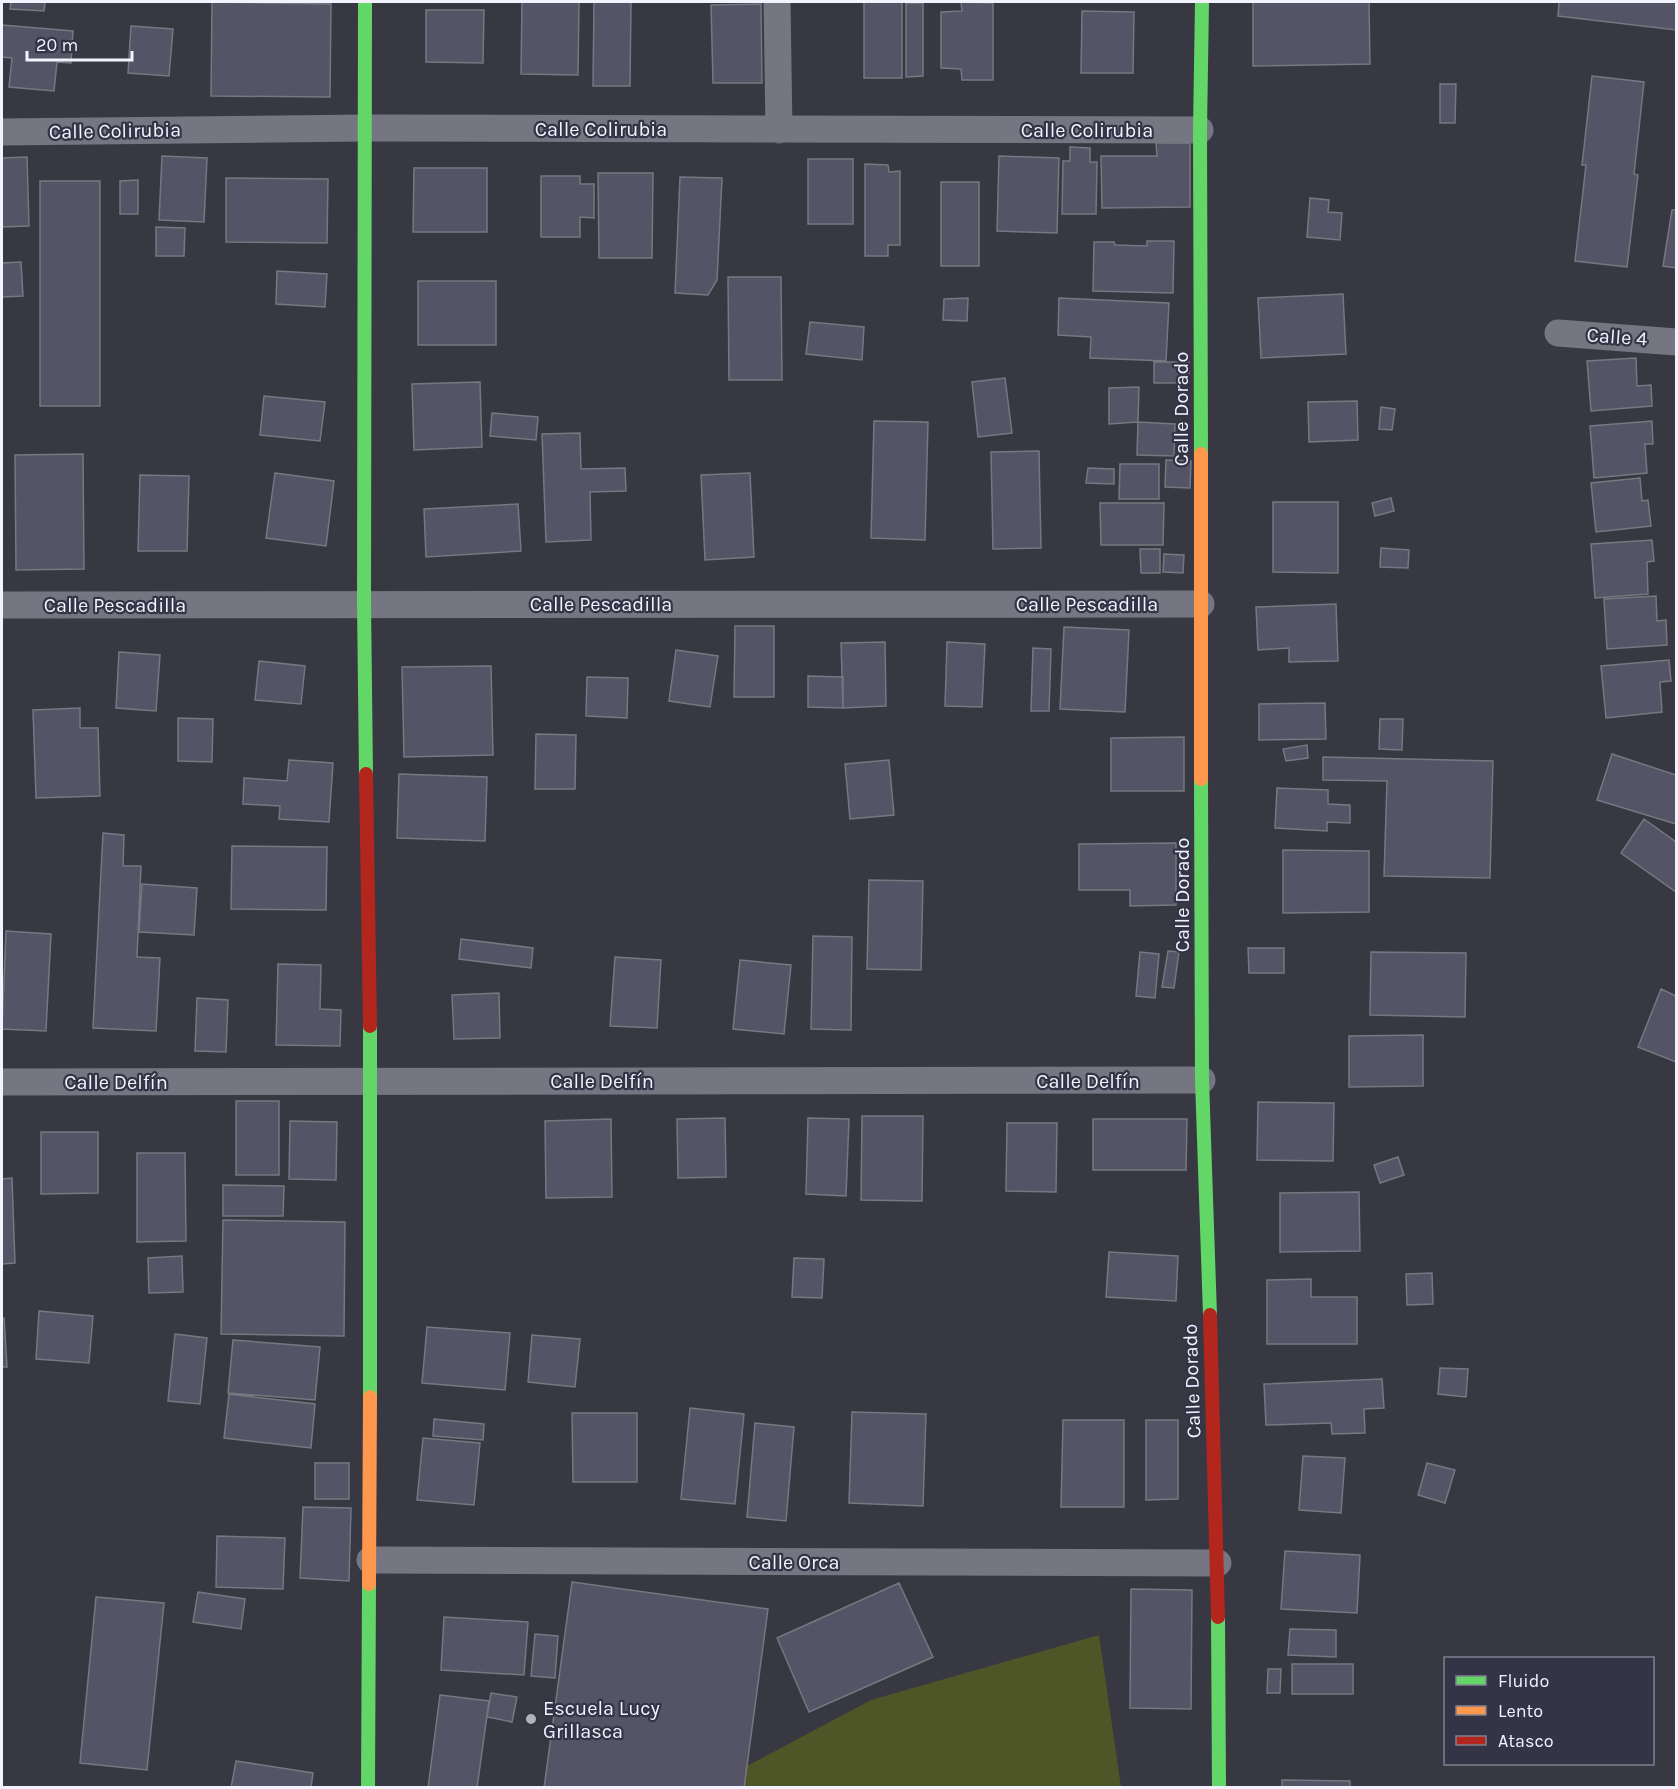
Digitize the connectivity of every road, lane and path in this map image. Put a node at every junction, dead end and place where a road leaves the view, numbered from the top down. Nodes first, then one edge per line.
1 (365, 2) edge
2 (777, 2) edge
3 (1202, 2) edge
4 (366, 128) junction
5 (778, 130) junction
6 (1200, 130) junction
7 (2, 132) edge
8 (1558, 333) dead end
9 (1677, 342) edge
10 (364, 603) junction
11 (1201, 604) junction
12 (2, 605) edge
13 (1202, 1080) junction
14 (2, 1082) edge
15 (371, 1082) junction
16 (370, 1560) junction
17 (1218, 1563) junction
18 (368, 1788) edge
19 (1219, 1788) edge

1 - 4 street
2 - 5 street
3 - 6 street, Calle Dorado
4 - 5 street, Calle Colirubia
4 - 7 street, Calle Colirubia
4 - 10 street
5 - 6 street, Calle Colirubia
6 - 11 street, Calle Dorado
8 - 9 street, Calle 4
10 - 11 street, Calle Pescadilla
10 - 12 street, Calle Pescadilla
10 - 15 street
11 - 13 street, Calle Dorado
13 - 15 street, Calle Delfín
13 - 17 street, Calle Dorado
14 - 15 street, Calle Delfín
15 - 16 street
16 - 17 street, Calle Orca
16 - 18 street
17 - 19 street, Calle Dorado

